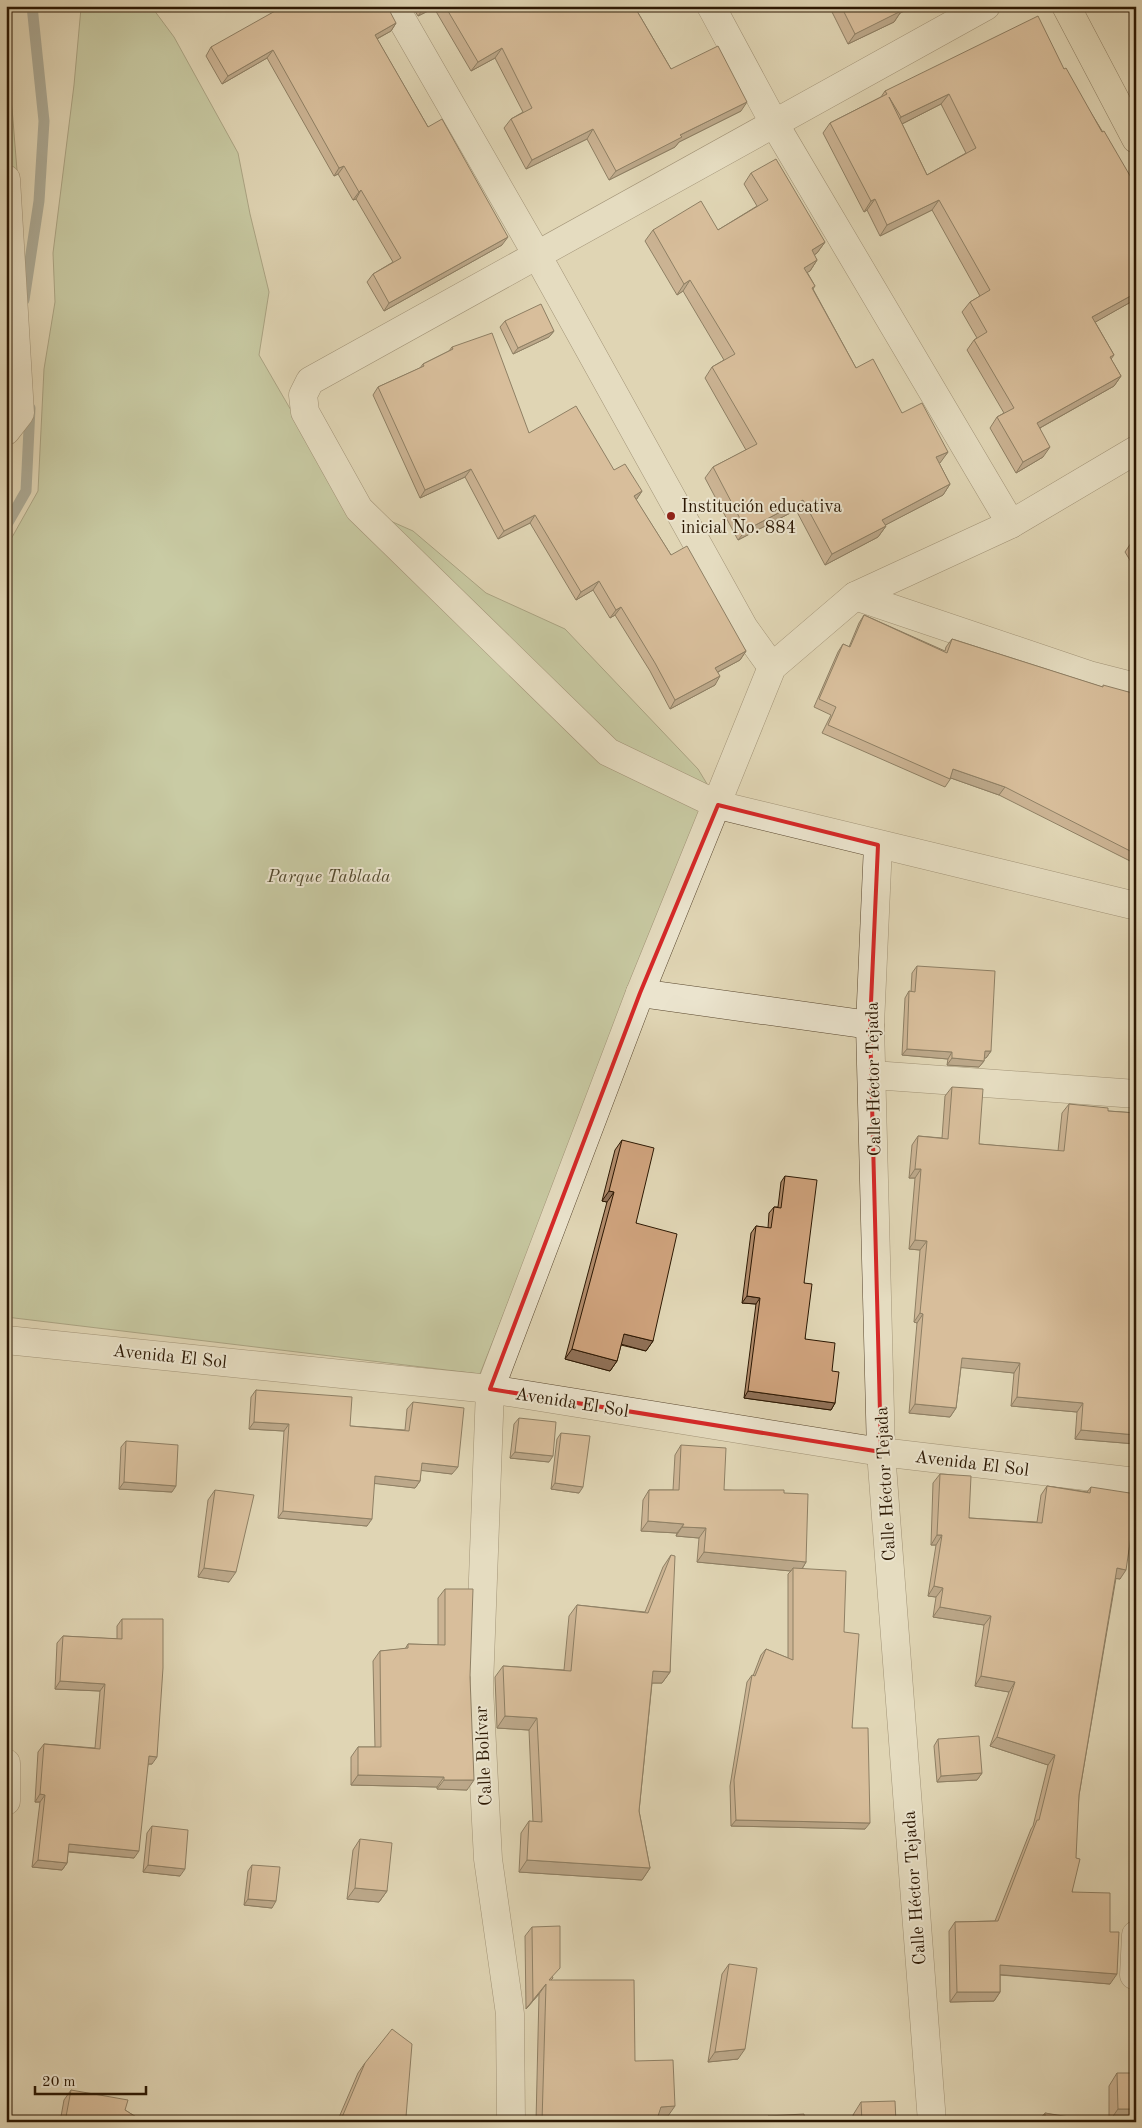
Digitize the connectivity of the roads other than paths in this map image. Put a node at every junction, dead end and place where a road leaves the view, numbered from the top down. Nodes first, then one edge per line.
1 (394, 6) edge
2 (711, 6) edge
3 (986, 6) edge
4 (1066, 6) edge
5 (774, 123) junction
6 (1136, 139) edge
7 (6, 179) edge
8 (537, 254) junction
9 (11, 415) edge
10 (1136, 450) edge
11 (1011, 524) junction
12 (855, 596) junction
13 (772, 667) junction
14 (1136, 687) edge
15 (718, 805) junction
16 (878, 845) junction
17 (1136, 906) edge
18 (640, 993) junction
19 (870, 1025) junction
20 (873, 1075) junction
21 (1136, 1094) edge
22 (6, 1340) edge
23 (490, 1389) junction
24 (881, 1452) junction
25 (1136, 1482) edge
26 (6, 1763) edge
27 (6, 1801) edge
28 (1136, 1935) edge
29 (1134, 1975) dead end
30 (511, 2122) edge
31 (932, 2122) edge

1 - 8 street
2 - 5 street
3 - 5 street
4 - 6 main road
5 - 8 street
5 - 11 street
7 - 9 street
8 - 13 street
8 - 15 street
10 - 11 street
11 - 12 street
12 - 13 street
12 - 14 street
13 - 15 street, Calle Bolívar
15 - 16 street
15 - 18 street, Calle Bolívar
16 - 17 street
16 - 19 street, Calle Héctor Tejada
18 - 19 street
18 - 23 street, Calle Bolívar
19 - 20 street, Calle Héctor Tejada
20 - 21 street
20 - 24 street, Calle Héctor Tejada
22 - 23 street, Avenida El Sol
23 - 24 street, Avenida El Sol
23 - 30 street, Calle Bolívar
24 - 25 street, Avenida El Sol
24 - 31 street, Calle Héctor Tejada
26 - 27 street
28 - 29 street

